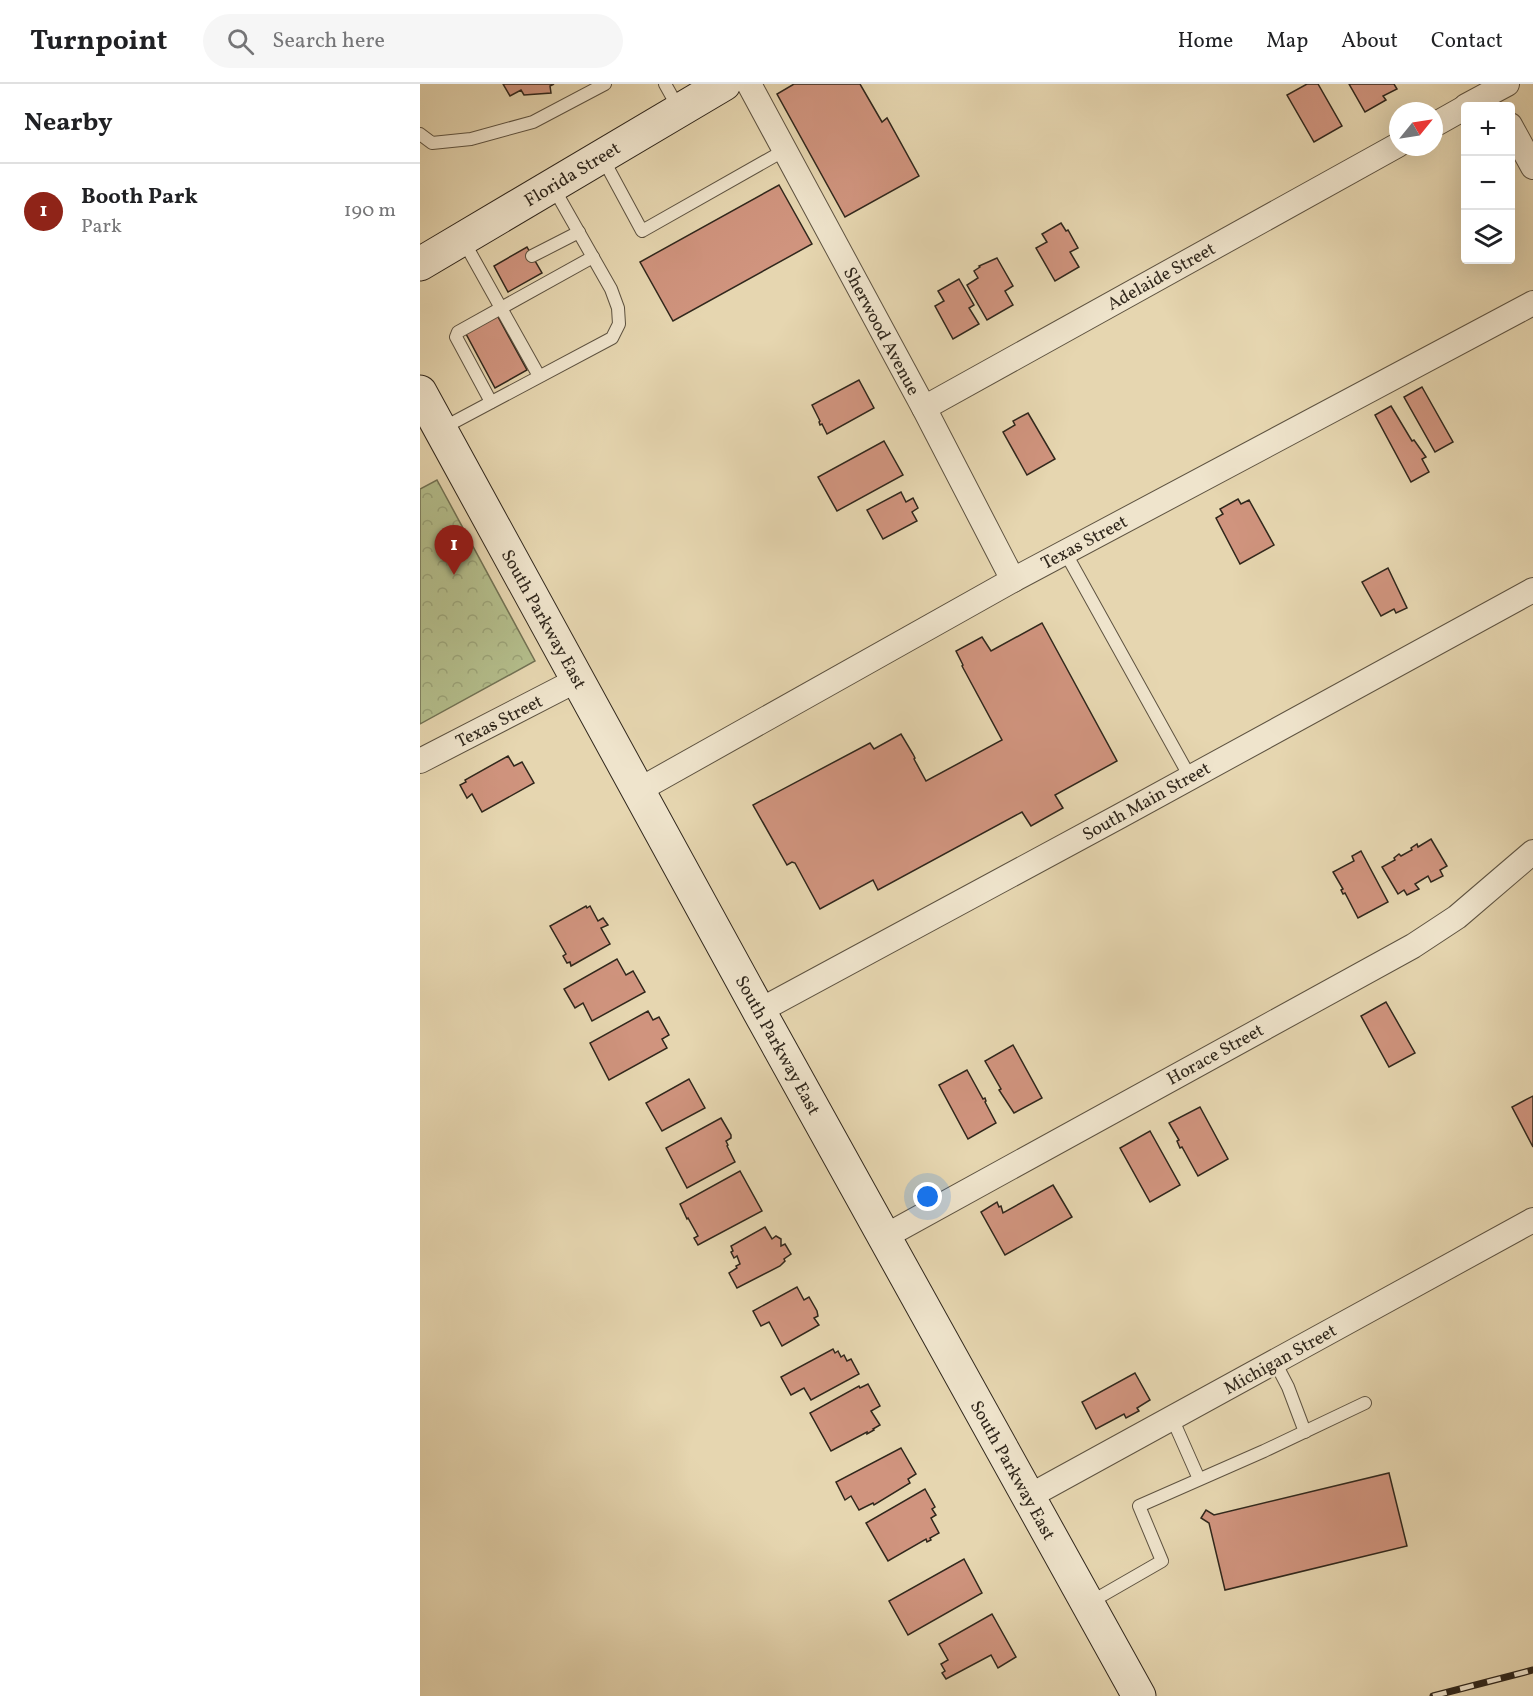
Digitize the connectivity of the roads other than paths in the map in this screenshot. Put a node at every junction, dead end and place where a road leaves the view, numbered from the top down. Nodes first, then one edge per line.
1 (605, 84) edge
2 (724, 84) edge
3 (749, 84) edge
4 (1497, 92) edge
5 (672, 97) edge
6 (1476, 102) edge
7 (1461, 110) edge
8 (1443, 119) edge
9 (420, 134) edge
10 (1515, 134) edge
11 (1389, 149) edge
12 (785, 150) junction
13 (602, 156) junction
14 (1533, 167) edge
15 (553, 186) junction
16 (579, 232) junction
17 (463, 238) junction
18 (532, 256) dead end
19 (593, 257) junction
20 (420, 264) edge
21 (498, 274) dead end
22 (487, 282) junction
23 (1533, 303) edge
24 (502, 308) junction
25 (539, 376) junction
26 (420, 392) edge
27 (491, 402) junction
28 (924, 408) junction
29 (440, 429) junction
30 (1065, 552) junction
31 (1013, 580) junction
32 (1533, 590) edge
33 (577, 680) junction
34 (420, 761) edge
35 (1190, 777) junction
36 (639, 790) junction
37 (1533, 852) edge
38 (759, 1011) junction
39 (1533, 1220) edge
40 (884, 1237) junction
41 (1275, 1362) junction
42 (1365, 1403) dead end
43 (1172, 1418) junction
44 (1305, 1432) junction
45 (1199, 1479) junction
46 (1028, 1497) junction
47 (1088, 1604) junction
48 (1138, 1696) edge

1 - 9 lane
2 - 5 main road, Florida Street
3 - 12 street, Sherwood Avenue
4 - 6 street
5 - 13 main road, Florida Street
7 - 8 street
10 - 14 street
11 - 28 street, Adelaide Street
12 - 13 lane
12 - 28 street, Sherwood Avenue
13 - 15 main road, Florida Street
15 - 16 lane
15 - 17 main road, Florida Street
16 - 18 lane
16 - 19 lane
17 - 20 main road, Florida Street
17 - 22 lane
19 - 24 lane
19 - 25 lane
21 - 22 lane
22 - 24 lane
23 - 30 street, Texas Street
24 - 25 lane
24 - 27 lane
25 - 27 lane
26 - 29 main road, South Parkway East
27 - 29 lane
28 - 31 street, Sherwood Avenue
29 - 33 main road, South Parkway East
30 - 31 street, Texas Street
30 - 35 lane
31 - 36 street, Texas Street
32 - 35 street, South Main Street
33 - 34 street, Texas Street
33 - 36 main road, South Parkway East
35 - 38 street, South Main Street
36 - 38 main road, South Parkway East
37 - 40 street, Horace Street
38 - 40 main road, South Parkway East
39 - 41 street, Michigan Street
40 - 46 main road, South Parkway East
41 - 43 street, Michigan Street
41 - 44 lane
42 - 44 lane
43 - 45 lane
43 - 46 street, Michigan Street
44 - 45 lane
45 - 47 lane
46 - 47 main road, South Parkway East
47 - 48 main road, South Parkway East

